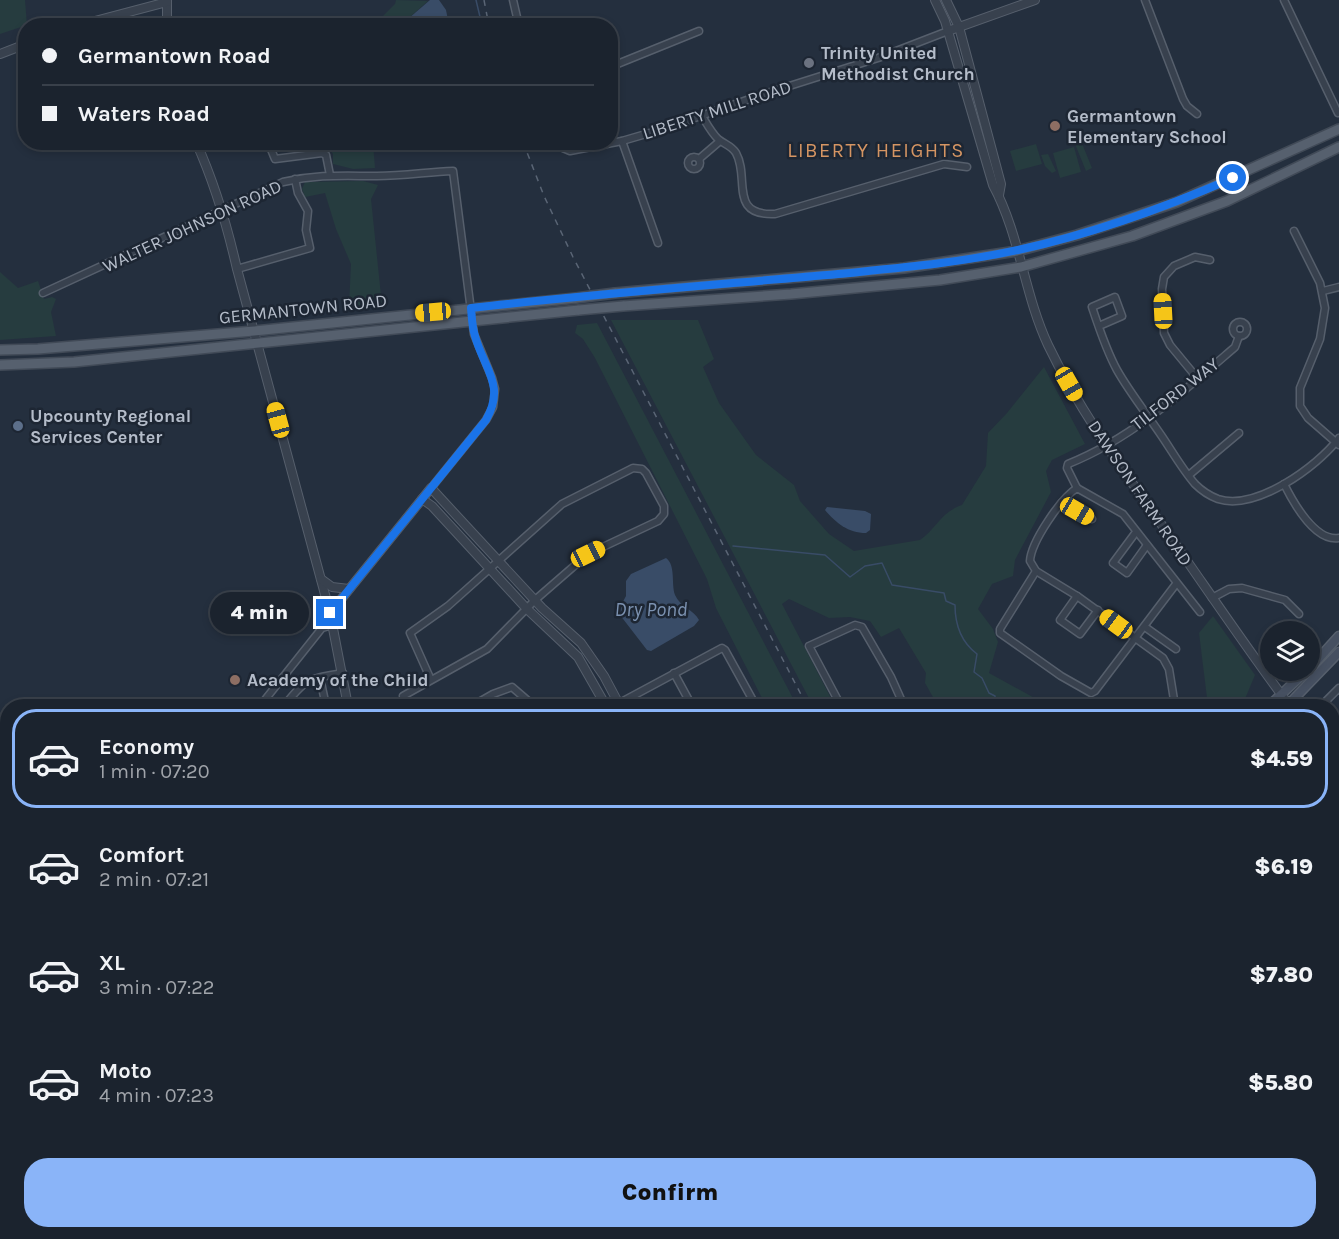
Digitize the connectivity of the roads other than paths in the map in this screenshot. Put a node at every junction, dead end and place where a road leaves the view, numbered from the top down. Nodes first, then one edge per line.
1 (513, 0) edge
2 (935, 0) edge
3 (946, 0) edge
4 (1035, 0) edge
5 (1145, 0) edge
6 (1284, 0) edge
7 (167, 1) edge
8 (105, 18) edge
9 (167, 18) edge
10 (517, 18) edge
11 (959, 27) junction
12 (699, 31) dead end
13 (948, 31) junction
14 (18, 47) edge
15 (0, 54) edge
16 (618, 64) edge
17 (1338, 113) edge
18 (1197, 114) dead end
19 (702, 116) junction
20 (1339, 129) edge
21 (622, 141) junction
22 (720, 141) junction
23 (618, 142) edge
24 (1339, 147) edge
25 (199, 150) edge
26 (271, 150) edge
27 (699, 159) dead end
28 (967, 167) dead end
29 (330, 175) junction
30 (295, 179) junction
31 (999, 196) junction
32 (223, 212) junction
33 (1294, 231) dead end
34 (658, 243) dead end
35 (1017, 250) junction
36 (1210, 260) dead end
37 (1021, 267) junction
38 (237, 269) junction
39 (1339, 287) edge
40 (1323, 291) junction
41 (43, 293) dead end
42 (471, 308) junction
43 (472, 322) junction
44 (1099, 326) junction
45 (254, 331) junction
46 (1239, 336) dead end
47 (257, 344) junction
48 (0, 350) edge
49 (0, 365) edge
50 (1198, 379) junction
51 (1149, 417) junction
52 (1239, 433) dead end
53 (1338, 442) edge
54 (1105, 446) junction
55 (1189, 475) junction
56 (1284, 484) junction
57 (431, 488) junction
58 (1077, 488) junction
59 (422, 499) junction
60 (1062, 502) junction
61 (1092, 519) dead end
62 (1136, 532) junction
63 (1339, 538) edge
64 (1147, 545) junction
65 (498, 561) junction
66 (489, 569) junction
67 (1036, 571) junction
68 (320, 577) junction
69 (1176, 584) junction
70 (349, 589) junction
71 (1077, 596) junction
72 (1212, 598) junction
73 (535, 600) junction
74 (526, 608) junction
75 (1098, 610) junction
76 (1200, 612) dead end
77 (330, 613) junction
78 (1299, 614) dead end
79 (333, 625) junction
80 (1145, 627) junction
81 (1339, 636) edge
82 (1135, 637) junction
83 (1176, 649) dead end
84 (1339, 651) edge
85 (1320, 656) edge
86 (343, 673) junction
87 (674, 673) junction
88 (320, 678) junction
89 (431, 680) junction
90 (1296, 681) edge
91 (1339, 688) edge
92 (1282, 695) junction
93 (403, 696) dead end
94 (266, 699) edge
95 (289, 699) edge
96 (324, 699) edge
97 (347, 699) edge
98 (484, 699) edge
99 (526, 699) edge
100 (602, 699) edge
101 (614, 699) edge
102 (630, 699) edge
103 (688, 699) edge
104 (752, 699) edge
105 (837, 699) edge
106 (901, 699) edge
107 (1174, 699) edge
108 (1277, 699) edge
109 (1285, 699) edge
110 (1295, 699) edge
111 (1328, 699) edge

1 - 10 street
2 - 13 street, DAWSON FARM ROAD
3 - 11 street, DAWSON FARM ROAD
4 - 11 street, LIBERTY MILL ROAD
5 - 18 street
6 - 17 street
7 - 8 street
7 - 9 street
11 - 13 street, LIBERTY MILL ROAD
11 - 31 street, DAWSON FARM ROAD
12 - 16 street
13 - 19 street, LIBERTY MILL ROAD
13 - 31 street, DAWSON FARM ROAD
14 - 15 street
19 - 21 street, LIBERTY MILL ROAD
19 - 22 street
20 - 35 main road, GERMANTOWN ROAD
21 - 23 street, LIBERTY MILL ROAD
21 - 34 street
22 - 27 street
22 - 28 street
24 - 37 main road, GERMANTOWN ROAD
25 - 32 street
26 - 29 street
29 - 30 street, WALTER JOHNSON ROAD
29 - 42 street, WALTER JOHNSON ROAD
30 - 32 street, WALTER JOHNSON ROAD
30 - 38 street
31 - 35 street, DAWSON FARM ROAD
32 - 38 street
32 - 41 street, WALTER JOHNSON ROAD
33 - 40 street
35 - 37 street, DAWSON FARM ROAD
35 - 42 main road, GERMANTOWN ROAD, bridge
36 - 50 street
37 - 43 main road, GERMANTOWN ROAD, bridge
37 - 54 street, DAWSON FARM ROAD
38 - 45 street
39 - 40 street
40 - 53 street
42 - 43 street
42 - 45 main road, GERMANTOWN ROAD
43 - 47 main road, GERMANTOWN ROAD
43 - 57 street
44 - 44 street
44 - 51 street
45 - 47 street
45 - 48 main road, GERMANTOWN ROAD
46 - 50 street, TILFORD WAY
47 - 49 main road, GERMANTOWN ROAD
47 - 68 street
50 - 51 street, TILFORD WAY
51 - 54 street, TILFORD WAY
51 - 55 street
52 - 55 street
53 - 56 street
54 - 58 street, TILFORD WAY
54 - 72 street, DAWSON FARM ROAD
55 - 56 street
56 - 63 street
57 - 59 street
57 - 65 street
58 - 60 street
58 - 62 street
59 - 66 street
59 - 70 street
60 - 61 street
60 - 67 street
62 - 64 street
62 - 64 street
64 - 69 street
65 - 66 street
65 - 73 street
65 - 73 street
66 - 74 street
66 - 89 street
67 - 71 street
67 - 82 street
68 - 70 street
68 - 77 street
69 - 76 street
69 - 80 street
70 - 77 street
71 - 75 street
71 - 75 street
72 - 78 street
72 - 92 street, DAWSON FARM ROAD
73 - 74 street
73 - 101 street
74 - 89 street
74 - 100 street
75 - 82 street
77 - 79 street
79 - 86 street
79 - 94 street
80 - 82 street
80 - 83 street
81 - 85 main road
82 - 107 street
84 - 110 main road
86 - 88 street
86 - 97 street
87 - 102 street
87 - 103 street
87 - 104 street
88 - 95 street
88 - 96 street
89 - 93 street
90 - 92 main road
91 - 111 street
92 - 108 main road
92 - 109 street, DAWSON FARM ROAD
98 - 99 street
105 - 106 street

